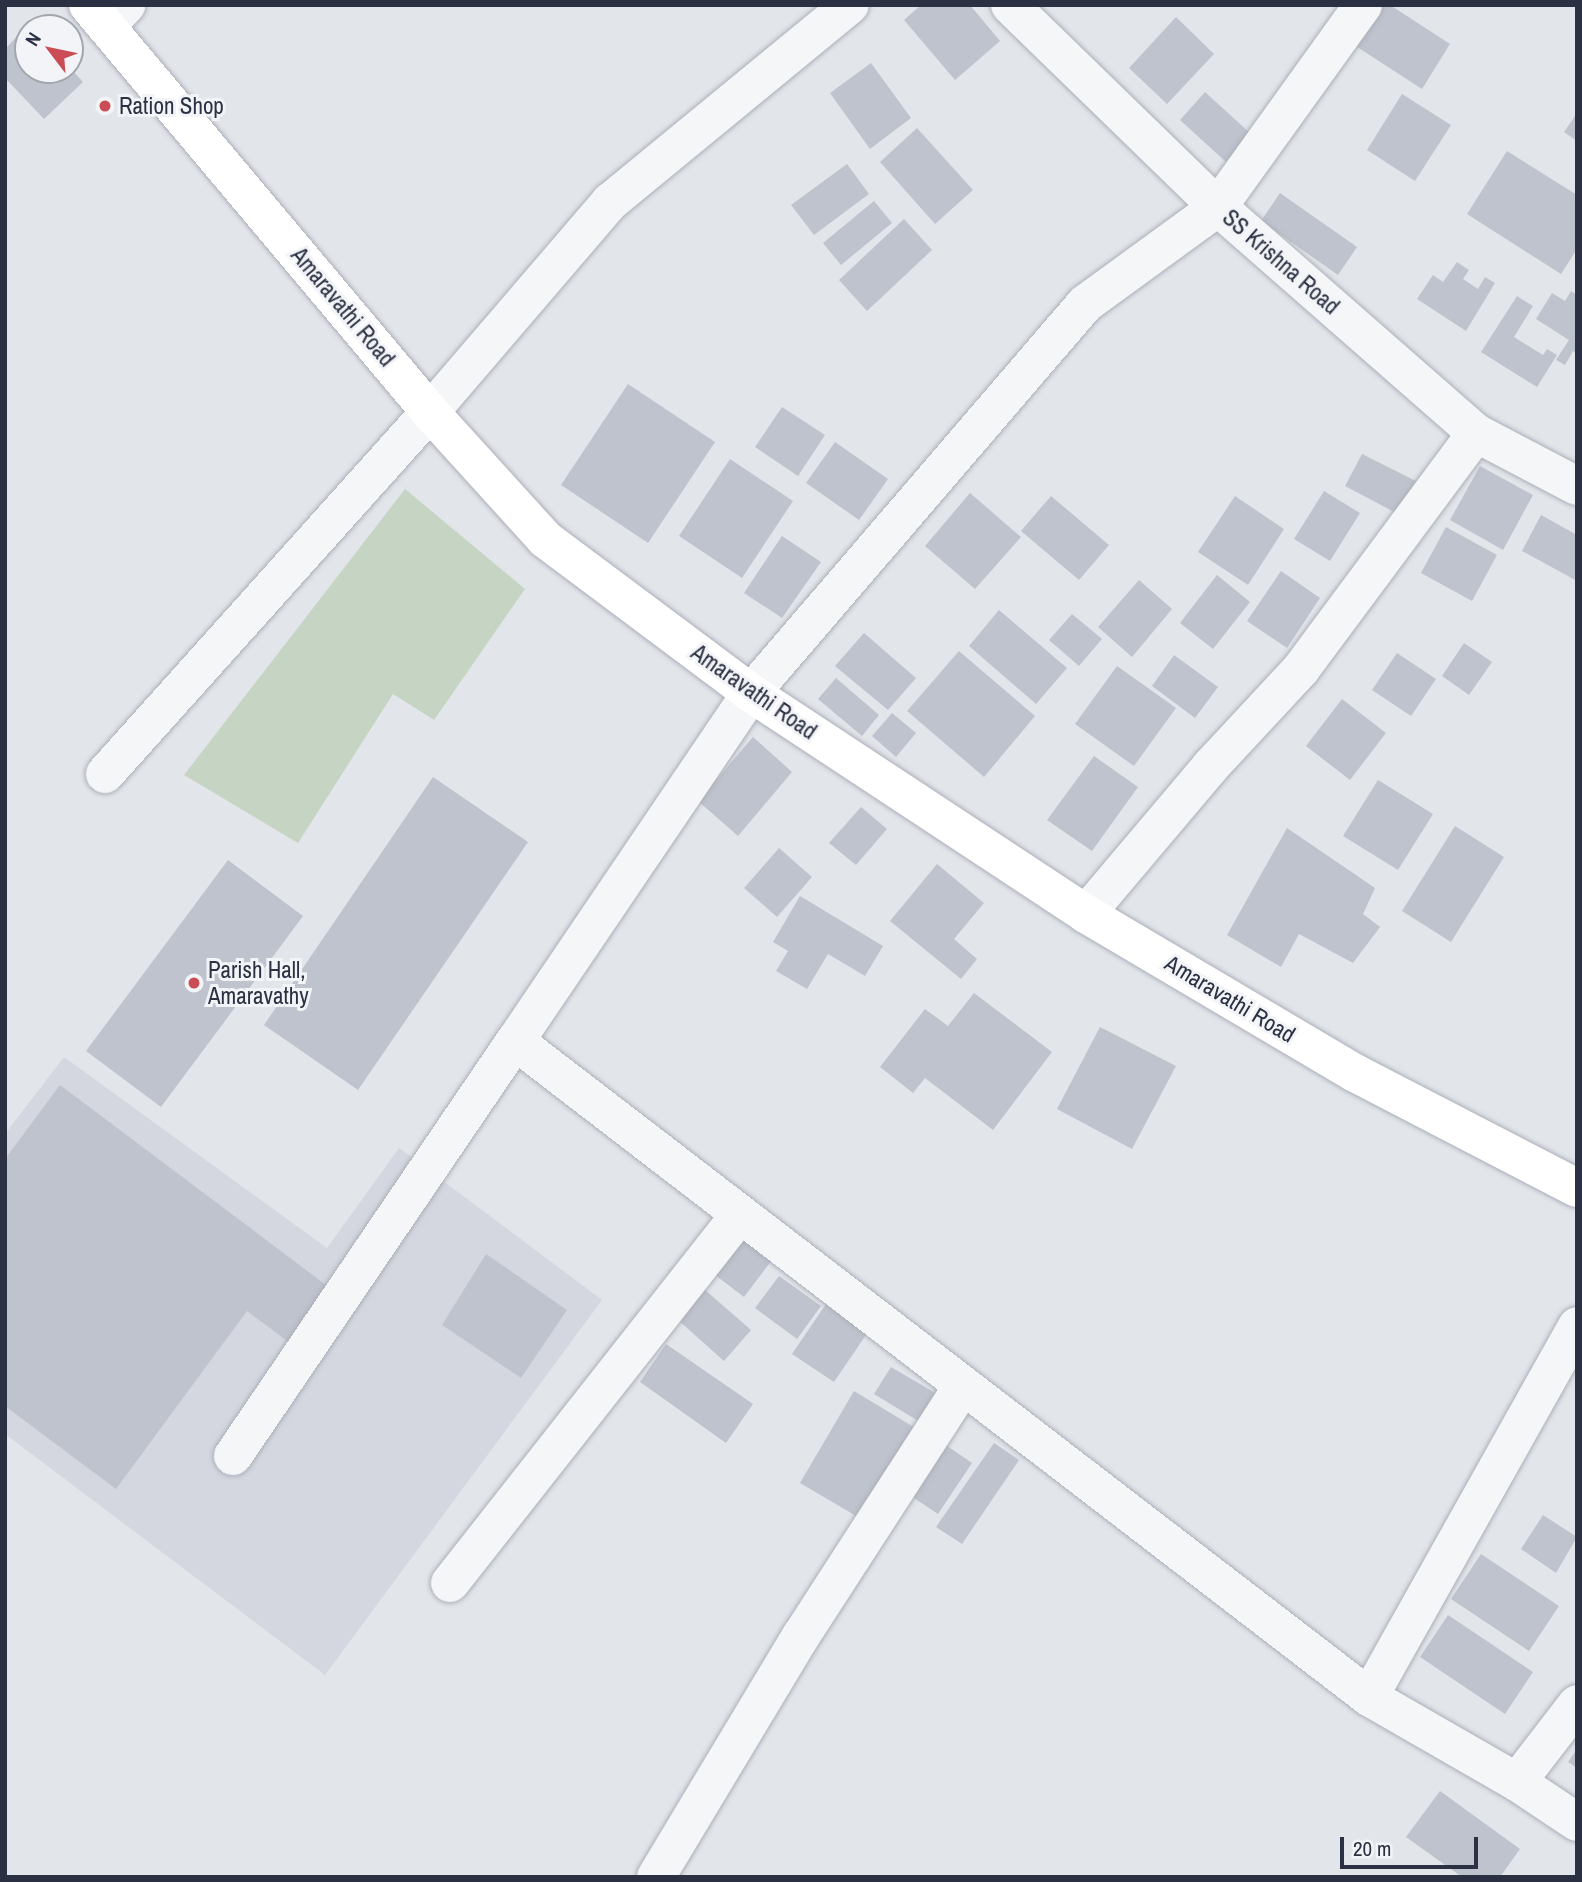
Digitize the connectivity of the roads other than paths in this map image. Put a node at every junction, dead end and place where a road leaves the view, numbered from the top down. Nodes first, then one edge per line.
1 (850, 5) edge
2 (1010, 5) edge
3 (1363, 5) edge
4 (107, 12) edge
5 (1217, 207) junction
6 (430, 412) junction
7 (1476, 433) junction
8 (1577, 486) edge
9 (751, 693) junction
10 (105, 774) dead end
11 (1086, 914) junction
12 (515, 1041) junction
13 (1577, 1188) edge
14 (740, 1214) junction
15 (1577, 1326) edge
16 (963, 1386) junction
17 (233, 1456) dead end
18 (450, 1583) dead end
19 (1369, 1698) junction
20 (1577, 1704) edge
21 (1517, 1782) junction
22 (1577, 1822) edge
23 (656, 1877) edge

1 - 6 street
2 - 5 street, SS Krishna Road
3 - 5 street
4 - 6 main road, Amaravathi Road
5 - 7 street, SS Krishna Road
5 - 9 street
6 - 9 main road, Amaravathi Road
6 - 10 street
7 - 8 street, SS Krishna Road
7 - 11 street
9 - 11 main road, Amaravathi Road
9 - 12 street
11 - 13 main road, Amaravathi Road
12 - 14 street
12 - 17 street
14 - 16 street
14 - 18 street
15 - 19 street
16 - 19 street
16 - 23 street
19 - 21 street
20 - 21 street
21 - 22 street

